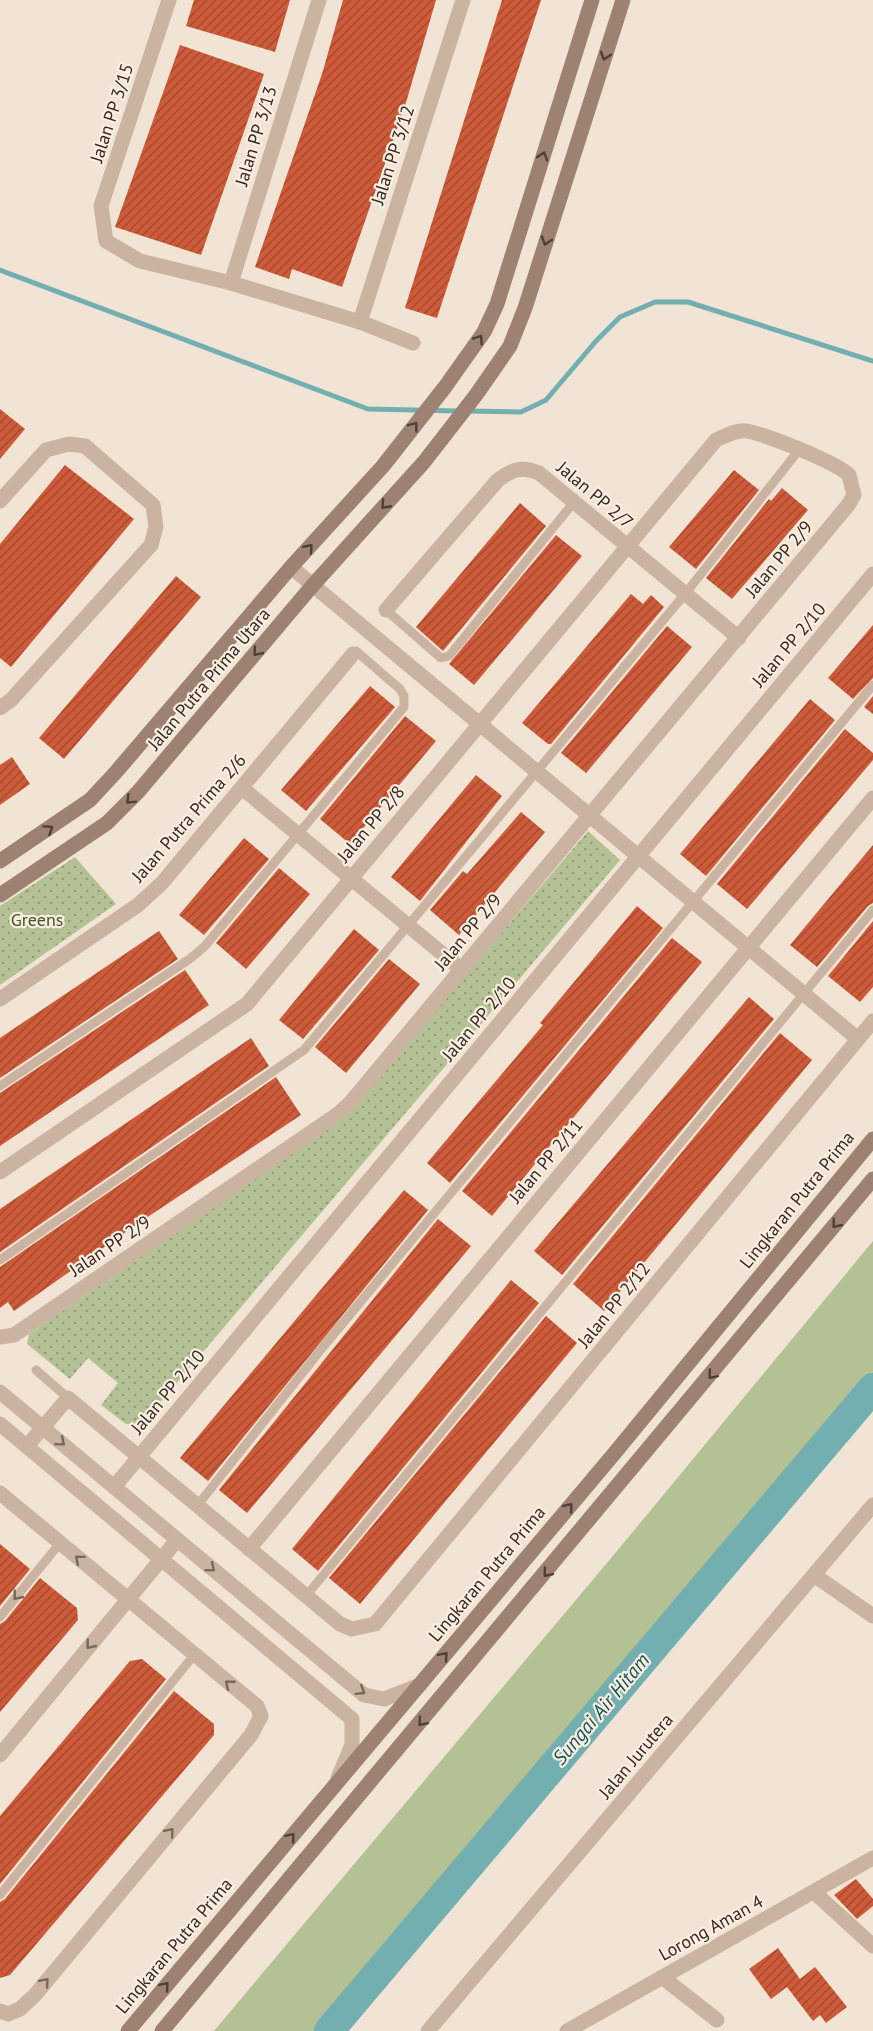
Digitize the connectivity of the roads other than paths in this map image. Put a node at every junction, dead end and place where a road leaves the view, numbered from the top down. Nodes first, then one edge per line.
1 (170, 0) edge
2 (319, 0) edge
3 (463, 0) edge
4 (592, 0) edge
5 (623, 0) edge
6 (231, 283) junction
7 (360, 322) junction
8 (413, 342) dead end
9 (799, 450) junction
10 (0, 501) edge
11 (574, 502) junction
12 (627, 547) junction
13 (291, 567) junction
14 (873, 574) edge
15 (314, 585) junction
16 (686, 594) junction
17 (386, 610) joint
18 (739, 638) junction
19 (354, 654) joint
20 (873, 685) edge
21 (0, 708) edge
22 (479, 724) junction
23 (538, 772) junction
24 (242, 788) junction
25 (873, 798) edge
26 (591, 817) junction
27 (297, 834) junction
28 (639, 856) junction
29 (0, 861) edge
30 (351, 878) junction
31 (0, 895) edge
32 (694, 902) junction
33 (873, 910) edge
34 (409, 926) junction
35 (748, 948) junction
36 (462, 970) junction
37 (803, 993) junction
38 (0, 999) edge
39 (873, 1021) edge
40 (858, 1039) junction
41 (0, 1086) edge
42 (873, 1139) edge
43 (0, 1172) edge
44 (873, 1179) edge
45 (0, 1260) edge
46 (1, 1338) edge
47 (36, 1370) dead end
48 (0, 1392) edge
49 (68, 1398) junction
50 (0, 1424) edge
51 (43, 1427) junction
52 (27, 1446) junction
53 (138, 1458) junction
54 (114, 1487) junction
55 (0, 1493) edge
56 (873, 1505) edge
57 (197, 1506) junction
58 (177, 1540) junction
59 (60, 1543) junction
60 (249, 1549) junction
61 (161, 1559) junction
62 (814, 1575) junction
63 (306, 1596) junction
64 (127, 1600) junction
65 (873, 1616) edge
66 (0, 1617) edge
67 (194, 1655) junction
68 (420, 1685) junction
69 (0, 1755) edge
70 (334, 1786) junction
71 (873, 1858) edge
72 (815, 1893) junction
73 (0, 1895) edge
74 (873, 1946) edge
75 (662, 1977) junction
76 (0, 2011) edge
77 (717, 2020) dead end
78 (128, 2031) edge
79 (162, 2031) edge
80 (428, 2031) edge
81 (567, 2031) edge

1 - 6 street, Jalan PP 3/15
2 - 6 street, Jalan PP 3/13
3 - 7 street, Jalan PP 3/12
13 -> 4 main road, Jalan Putra Prima Utara
5 -> 15 main road, Jalan Putra Prima Utara
6 - 7 street
7 - 8 street
9 - 12 street, Jalan PP 2/8
9 - 16 lane
9 - 18 street, Jalan PP 2/9
10 - 21 street
11 - 12 street, Jalan PP 2/7
11 - 17 street, Jalan PP 2/7
11 - 17 lane
12 - 16 street, Jalan PP 2/7
12 - 22 street, Jalan PP 2/8
13 - 15 street
29 -> 13 main road, Jalan Putra Prima Utara
14 - 28 street, Jalan PP 2/10
15 - 22 street
15 -> 31 main road, Jalan Putra Prima Utara
16 - 18 street, Jalan PP 2/7
16 - 23 lane
18 - 26 street, Jalan PP 2/9
19 - 24 street, Jalan Putra Prima 2/6
19 - 27 lane
20 - 32 lane
22 - 23 street
22 - 30 street, Jalan PP 2/8
23 - 26 street
23 - 34 lane
24 - 27 street
24 - 38 street, Jalan Putra Prima 2/6
25 - 35 street, Jalan PP 2/11
26 - 28 street
26 - 36 street, Jalan PP 2/9
27 - 30 street
27 - 41 lane
28 - 32 street
28 - 53 street, Jalan PP 2/10
30 - 34 street
30 - 43 street, Jalan PP 2/8
32 - 35 street
32 - 57 lane
33 - 37 lane
34 - 36 street
34 - 45 lane
35 - 37 street
35 - 60 street, Jalan PP 2/11
36 - 46 street, Jalan PP 2/9
37 - 40 street
37 - 63 lane
39 - 40 street, Jalan PP 2/12
40 - 63 street, Jalan PP 2/12
68 -> 42 main road, Lingkaran Putra Prima
44 -> 79 main road
47 - 49 lane
48 - 51 street
49 - 51 street
49 - 53 street
50 - 52 street
51 - 52 street
51 -> 54 street
52 - 61 street
53 - 54 street, Jalan PP 2/10
53 - 57 street
54 - 58 street
55 - 59 street
56 - 62 street, Jalan Jurutera
57 - 60 street
58 - 61 street
58 -> 68 street
64 -> 59 street
59 -> 66 lane
60 - 63 street
61 - 64 street
61 - 70 street
62 - 65 street
62 - 80 street, Jalan Jurutera
64 - 67 street
64 -> 69 street
67 - 73 lane
76 -> 67 street
68 - 70 main road, Lingkaran Putra Prima
78 -> 70 main road, Lingkaran Putra Prima
71 - 72 street, Lorong Aman 4
72 - 74 street
72 - 75 street, Lorong Aman 4
75 - 77 street
75 - 81 street, Lorong Aman 4

